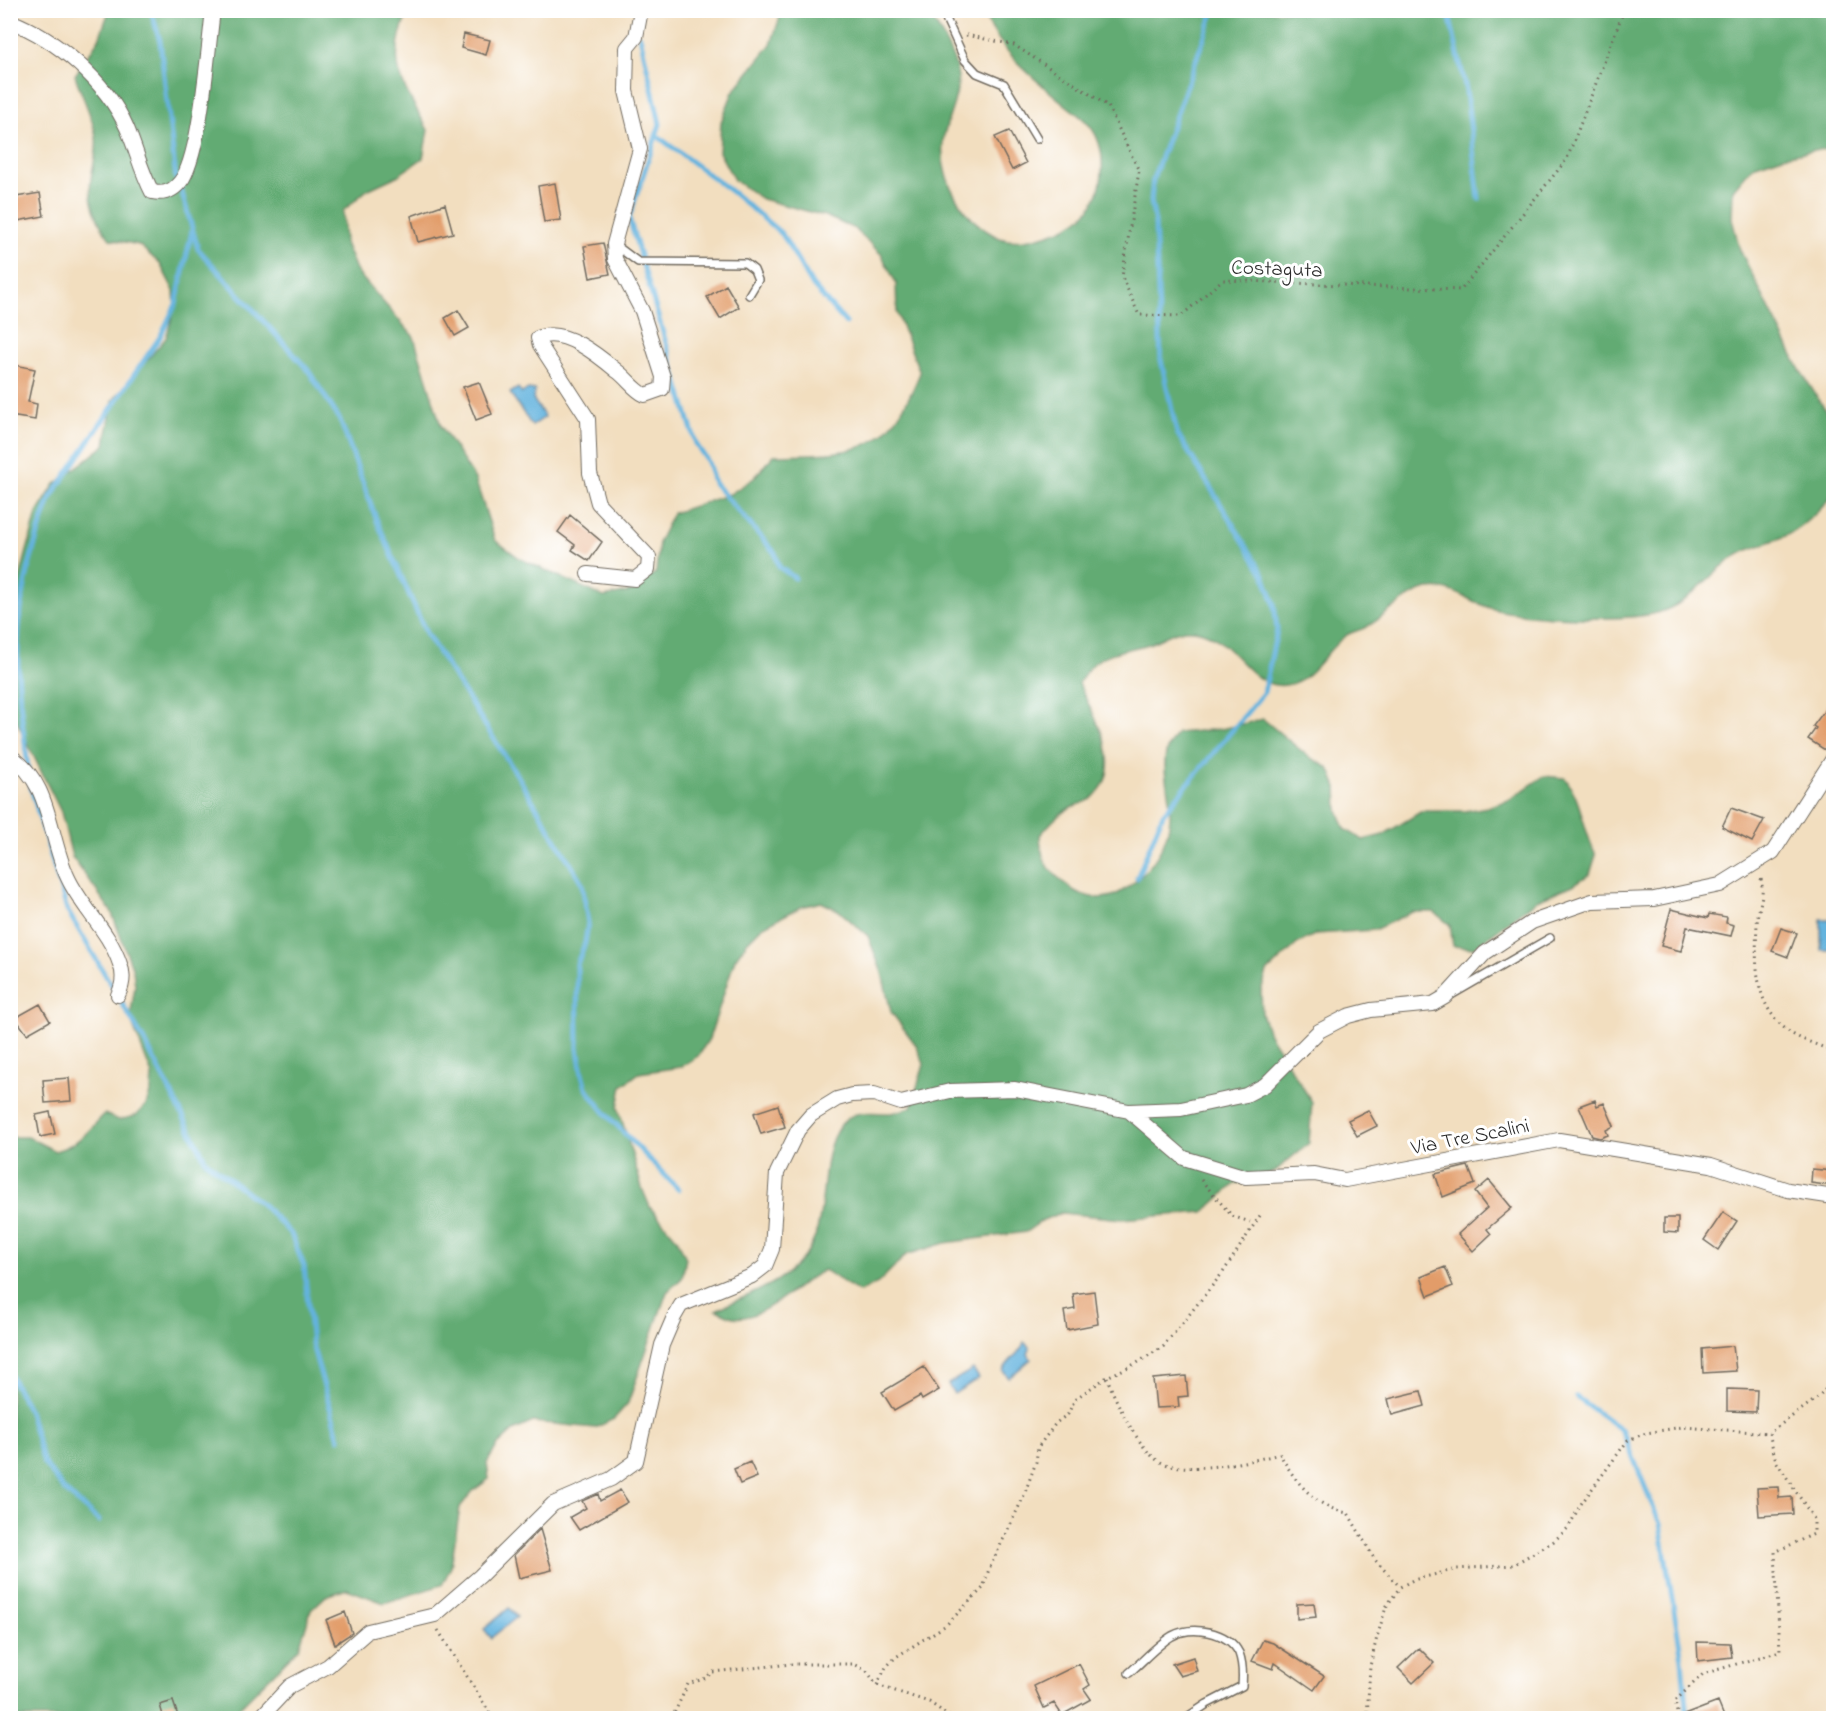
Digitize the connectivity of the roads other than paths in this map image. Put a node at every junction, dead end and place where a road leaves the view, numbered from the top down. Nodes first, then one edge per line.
1 (213, 10) edge
2 (641, 10) edge
3 (942, 10) edge
4 (10, 21) edge
5 (1037, 139) dead end
6 (615, 244) junction
7 (749, 295) dead end
8 (588, 574) dead end
9 (13, 757) edge
10 (1833, 757) edge
11 (1550, 939) dead end
12 (118, 994) dead end
13 (1445, 997) junction
14 (1129, 1111) junction
15 (1833, 1197) edge
16 (1130, 1673) dead end
17 (260, 1719) edge
18 (1186, 1719) edge

1 - 4 street
2 - 6 street
3 - 5 lane
6 - 7 lane
6 - 8 street
9 - 12 street
10 - 13 street
11 - 13 lane
13 - 14 street
14 - 15 street, Via Tre Scalini
14 - 17 street
16 - 18 lane

